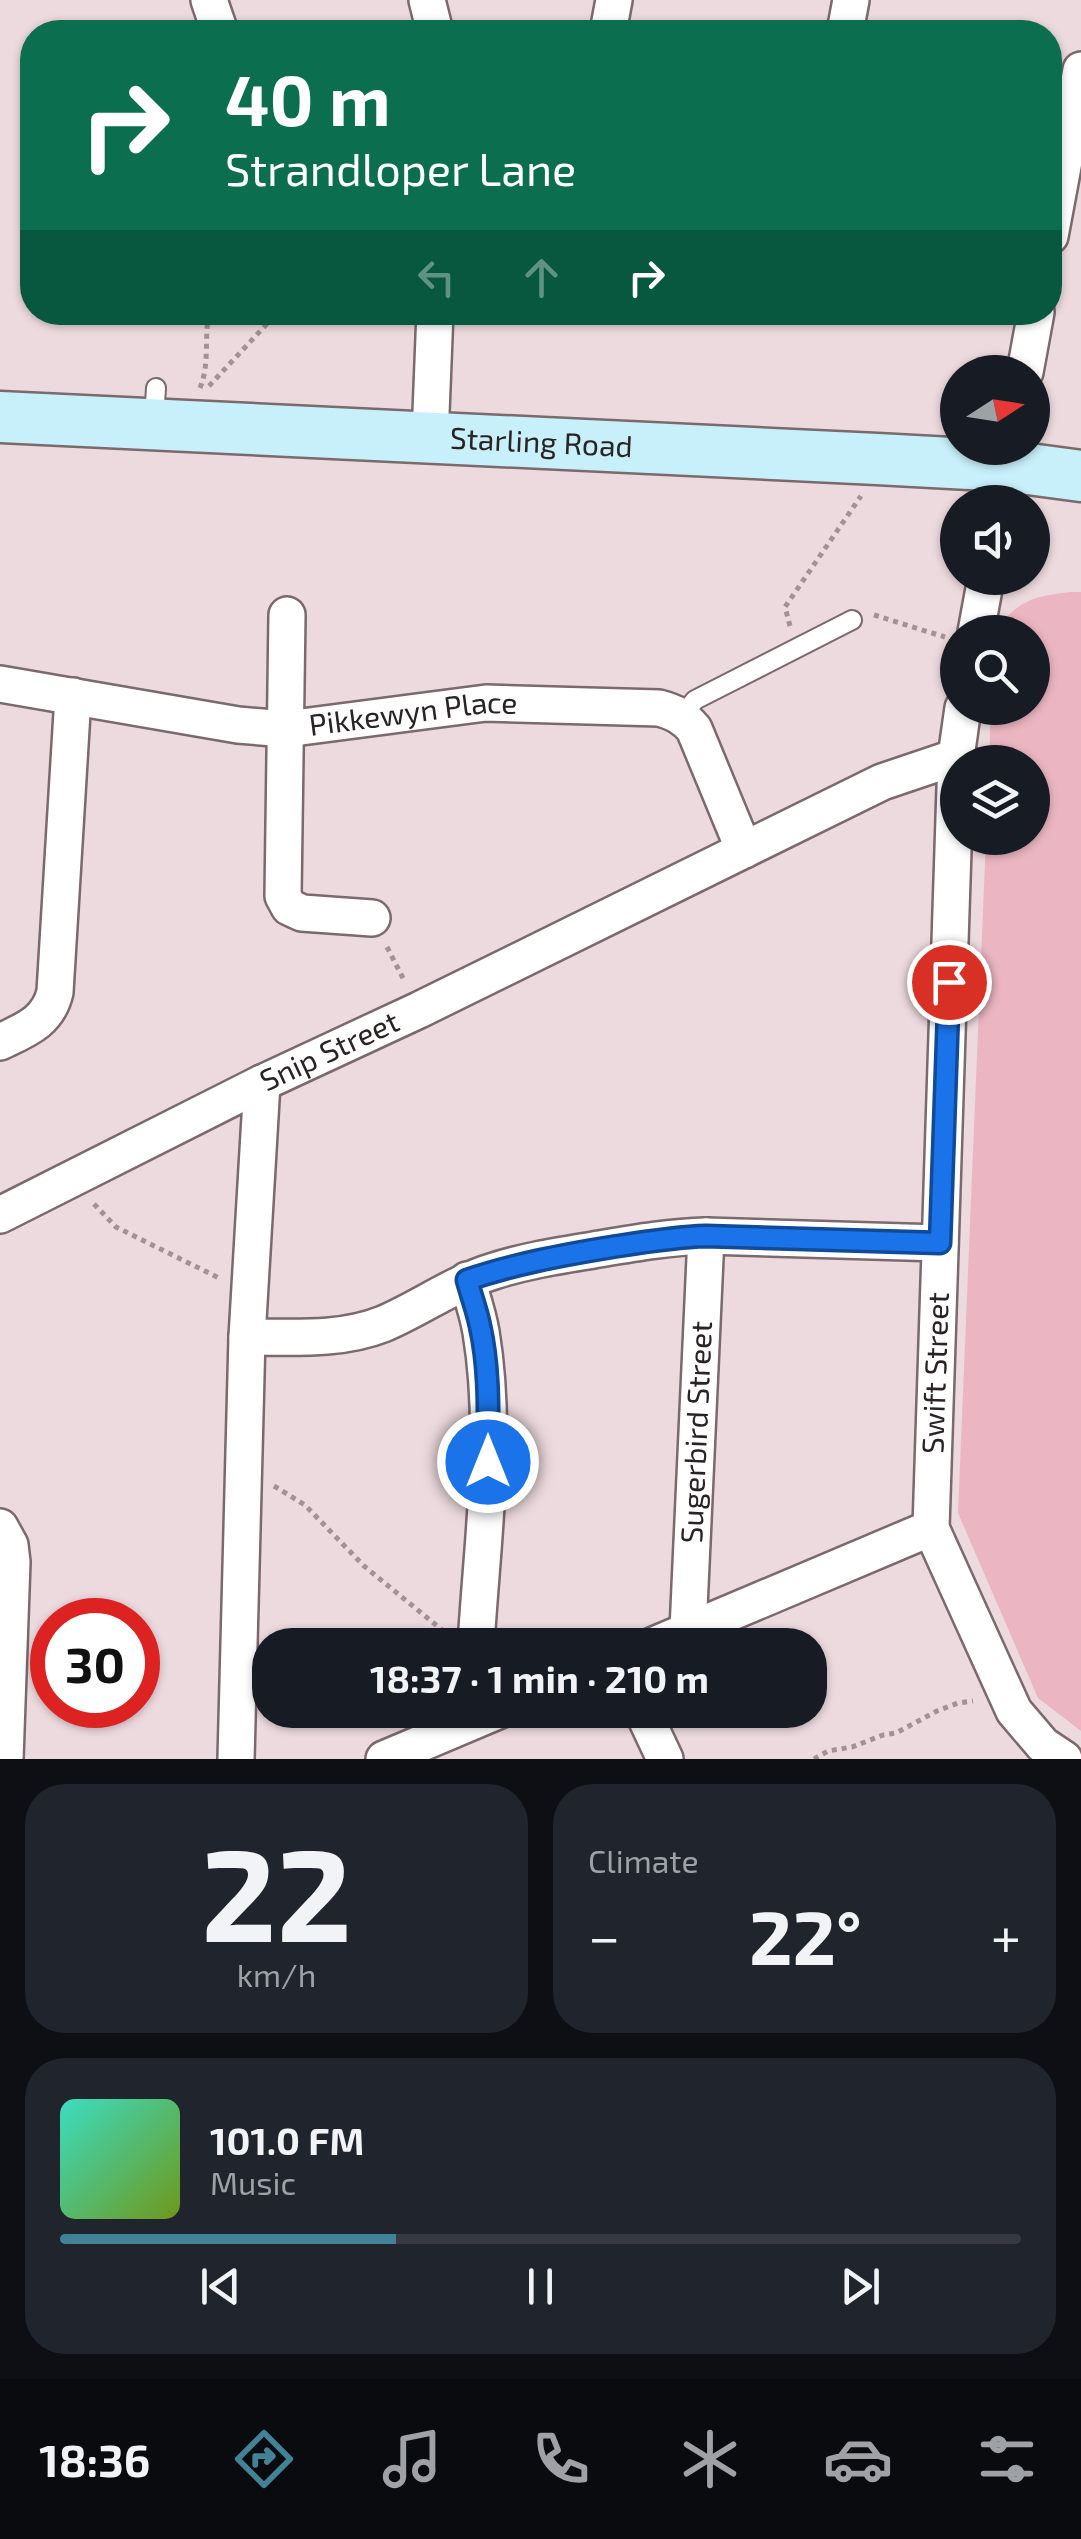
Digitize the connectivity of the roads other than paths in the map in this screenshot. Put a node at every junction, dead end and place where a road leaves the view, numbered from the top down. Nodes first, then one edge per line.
1 (1081, 70) edge
2 (1062, 172) edge
3 (434, 325) edge
4 (1034, 325) edge
5 (1028, 355) edge
6 (0, 417) edge
7 (430, 438) junction
8 (1006, 472) edge
9 (1081, 476) edge
10 (286, 615) dead end
11 (852, 620) road end
12 (0, 684) edge
13 (74, 696) junction
14 (682, 716) junction
15 (286, 729) junction
16 (940, 762) edge
17 (744, 850) junction
18 (953, 855) edge
19 (372, 918) road end
20 (0, 1042) edge
21 (262, 1083) junction
22 (0, 1216) edge
23 (706, 1236) junction
24 (940, 1243) junction
25 (467, 1280) junction
26 (247, 1338) junction
27 (0, 1528) edge
28 (931, 1528) junction
29 (464, 1628) edge
30 (688, 1628) edge
31 (693, 1628) edge
32 (450, 1728) edge
33 (650, 1728) edge
34 (6, 1759) edge
35 (236, 1759) edge
36 (384, 1759) edge
37 (664, 1759) edge
38 (1064, 1759) edge

1 - 2 street
3 - 7 street
4 - 5 street
6 - 7 street, Starling Road
7 - 8 street, Starling Road
8 - 9 street, Starling Road
10 - 15 street
11 - 14 lane
12 - 13 street, Pikkewyn Place
13 - 15 street, Pikkewyn Place
13 - 20 street
14 - 15 street, Pikkewyn Place
14 - 17 street
15 - 19 street
16 - 17 street, Snip Street
17 - 21 street, Snip Street
18 - 24 street, Swift Street
21 - 22 street
21 - 26 street, Snip Street
23 - 24 street
23 - 25 street
23 - 30 street, Sugerbird Street
24 - 28 street, Swift Street
25 - 26 street
25 - 29 street
26 - 35 street, Snip Street
27 - 34 street
28 - 31 street
28 - 38 street, Swift Street
32 - 36 street
33 - 37 street

